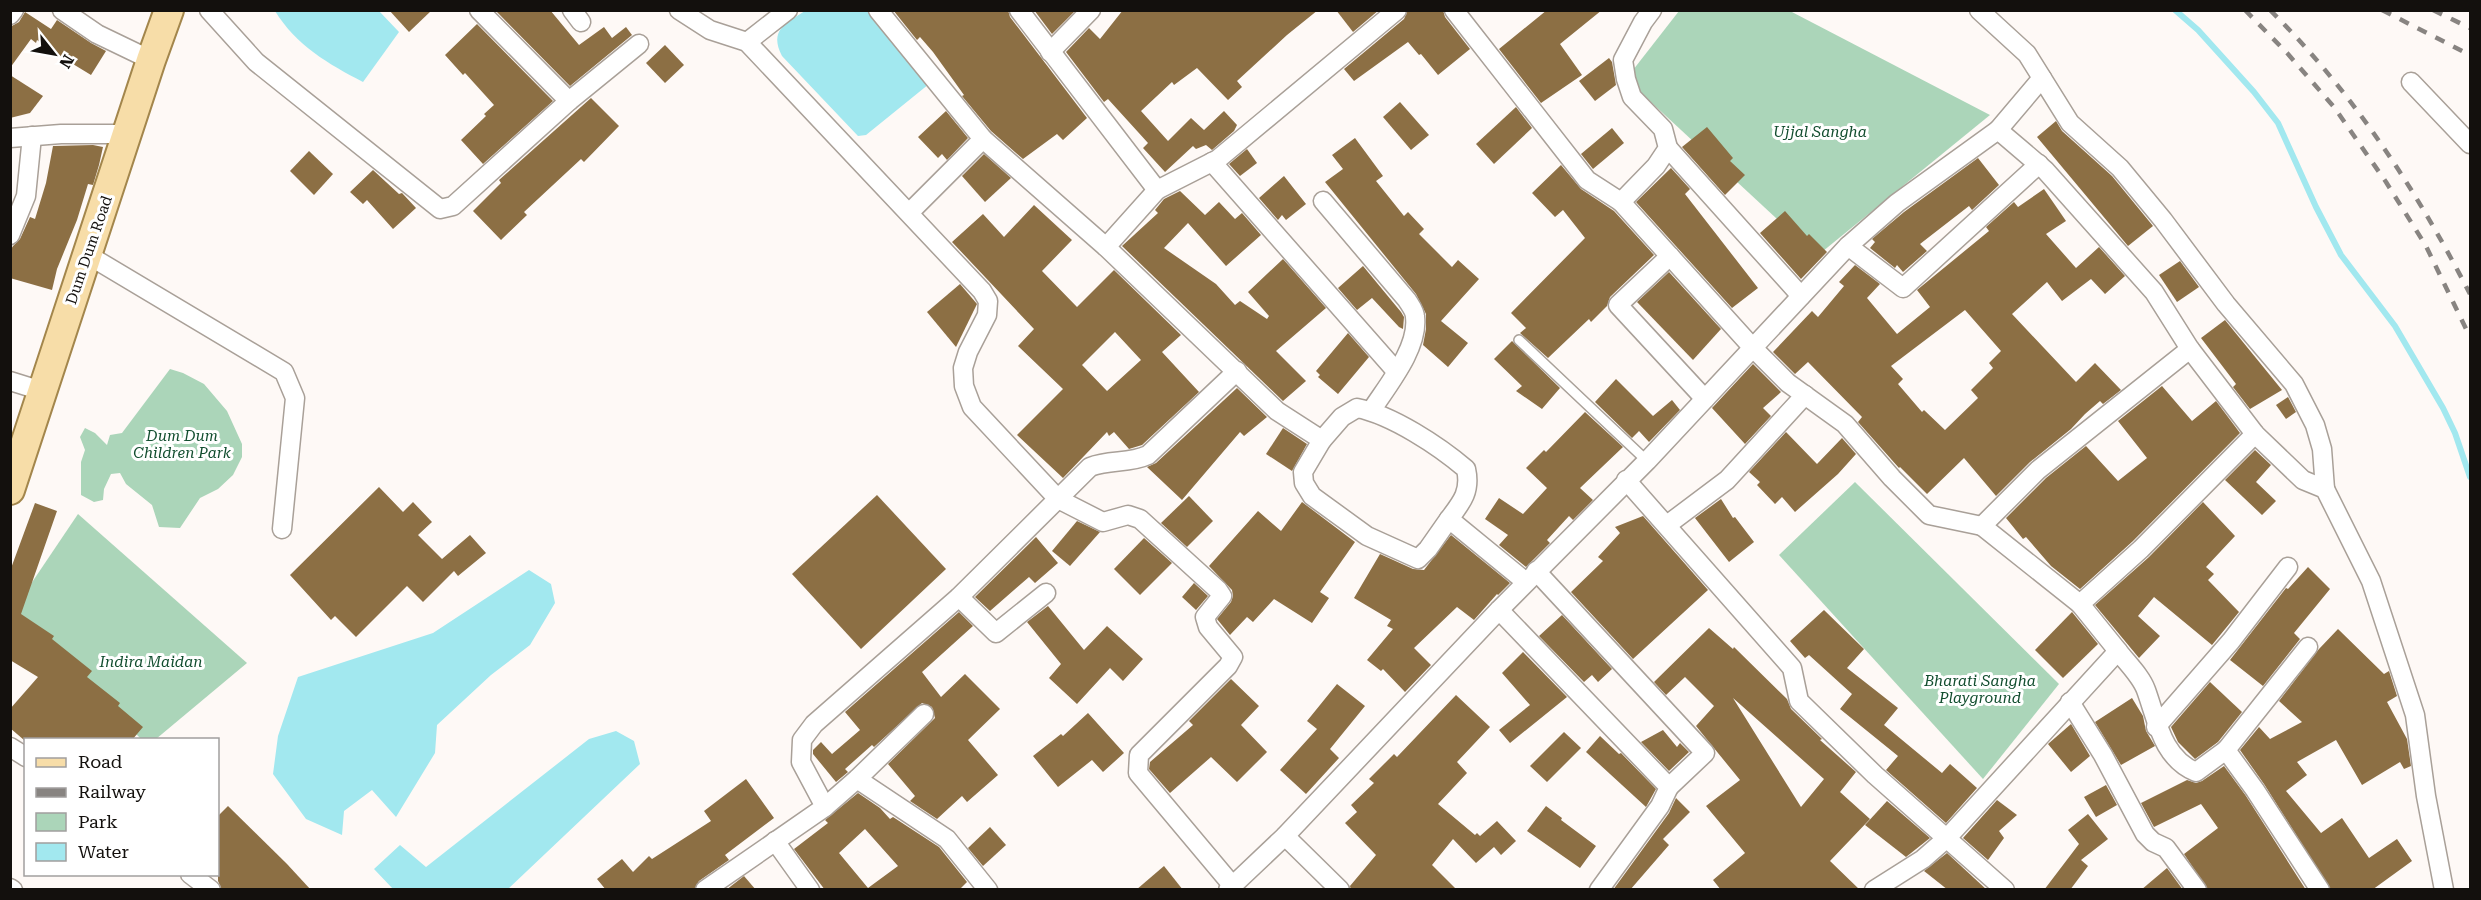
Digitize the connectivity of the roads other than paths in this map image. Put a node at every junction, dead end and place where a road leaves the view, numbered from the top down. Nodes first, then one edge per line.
1 (14, 10) edge
2 (62, 10) edge
3 (169, 10) edge
4 (209, 10) edge
5 (479, 10) edge
6 (679, 10) edge
7 (788, 10) edge
8 (878, 10) edge
9 (1019, 10) edge
10 (1091, 10) edge
11 (1397, 10) edge
12 (1454, 10) edge
13 (1652, 10) edge
14 (1979, 10) edge
15 (10, 15) edge
16 (747, 42) junction
17 (639, 44) dead end
18 (1050, 51) junction
19 (151, 60) junction
20 (2042, 78) junction
21 (2411, 82) dead end
22 (569, 101) junction
23 (1998, 130) junction
24 (128, 135) junction
25 (32, 136) junction
26 (10, 138) edge
27 (983, 139) junction
28 (2470, 144) edge
29 (1668, 148) junction
30 (1212, 162) junction
31 (2039, 164) junction
32 (1157, 190) junction
33 (1323, 201) dead end
34 (1621, 202) junction
35 (910, 212) junction
36 (10, 235) edge
37 (1848, 246) junction
38 (1106, 247) junction
39 (88, 255) junction
40 (1670, 256) junction
41 (1801, 296) junction
42 (1520, 340) dead end
43 (1753, 348) junction
44 (2190, 349) junction
45 (1237, 371) junction
46 (1396, 371) junction
47 (10, 381) edge
48 (42, 391) junction
49 (1805, 395) junction
50 (1705, 399) junction
51 (1371, 411) junction
52 (2255, 434) junction
53 (1322, 440) junction
54 (1647, 461) junction
55 (1626, 480) junction
56 (2325, 489) junction
57 (10, 490) edge
58 (1058, 500) junction
59 (1449, 519) junction
60 (1666, 525) junction
61 (1982, 526) junction
62 (282, 529) dead end
63 (2288, 567) dead end
64 (1531, 577) junction
65 (1046, 594) dead end
66 (959, 597) junction
67 (2080, 604) junction
68 (1498, 610) junction
69 (2308, 647) dead end
70 (2118, 651) junction
71 (2070, 702) junction
72 (924, 714) dead end
73 (2156, 727) junction
74 (10, 747) edge
75 (2226, 750) junction
76 (24, 756) edge
77 (857, 779) junction
78 (1669, 787) junction
79 (825, 807) junction
80 (1285, 836) junction
81 (1947, 838) junction
82 (775, 841) junction
83 (193, 876) edge
84 (1230, 887) edge
85 (211, 890) edge
86 (705, 890) edge
87 (810, 890) edge
88 (988, 890) edge
89 (1340, 890) edge
90 (1599, 890) edge
91 (1874, 890) edge
92 (2006, 890) edge
93 (2198, 890) edge
94 (2320, 890) edge
95 (2444, 890) edge

1 - 15 street
2 - 19 street
3 - 19 main road, Dum Dum Road
4 - 22 street
5 - 22 street
6 - 16 street
7 - 16 street
8 - 27 street
9 - 18 street
10 - 18 street
11 - 30 street
12 - 34 street
13 - 29 street
14 - 20 street
16 - 35 street
17 - 22 street
18 - 32 street
19 - 24 main road, Dum Dum Road
20 - 23 street
20 - 56 street
21 - 28 street
23 - 31 street
23 - 37 street
24 - 25 street
24 - 39 main road, Dum Dum Road
25 - 26 street
25 - 36 street
27 - 35 street
27 - 38 street
29 - 34 street
29 - 41 street
30 - 32 street
30 - 46 street
31 - 37 street
31 - 44 street
32 - 38 street
33 - 46 street
34 - 40 street
35 - 58 street
37 - 41 street
38 - 45 street
39 - 48 main road, Dum Dum Road
39 - 62 street
40 - 43 street
40 - 50 street
41 - 43 street
42 - 54 lane
43 - 49 street
43 - 50 street
44 - 52 street
44 - 61 street
45 - 53 street
45 - 58 street
46 - 51 street
47 - 48 street
48 - 57 main road, Dum Dum Road
49 - 60 street
49 - 61 street
50 - 54 street
51 - 53 street
51 - 59 street
52 - 56 street
52 - 67 street
53 - 59 street
54 - 55 street
55 - 60 street
55 - 64 street
56 - 95 street
58 - 66 street
58 - 84 street
59 - 64 street
60 - 81 street
61 - 67 street
63 - 73 street
64 - 68 street
64 - 78 street
65 - 66 street
66 - 79 street
67 - 70 street
68 - 78 street
68 - 80 street
69 - 75 street
70 - 71 street
70 - 73 street
71 - 81 street
71 - 93 street
72 - 77 street
73 - 75 street
74 - 76 street
75 - 94 street
77 - 79 street
77 - 88 street
78 - 90 street
79 - 82 street
80 - 84 street
80 - 89 street
81 - 91 street
81 - 92 street
82 - 86 street
82 - 87 street
83 - 85 street

